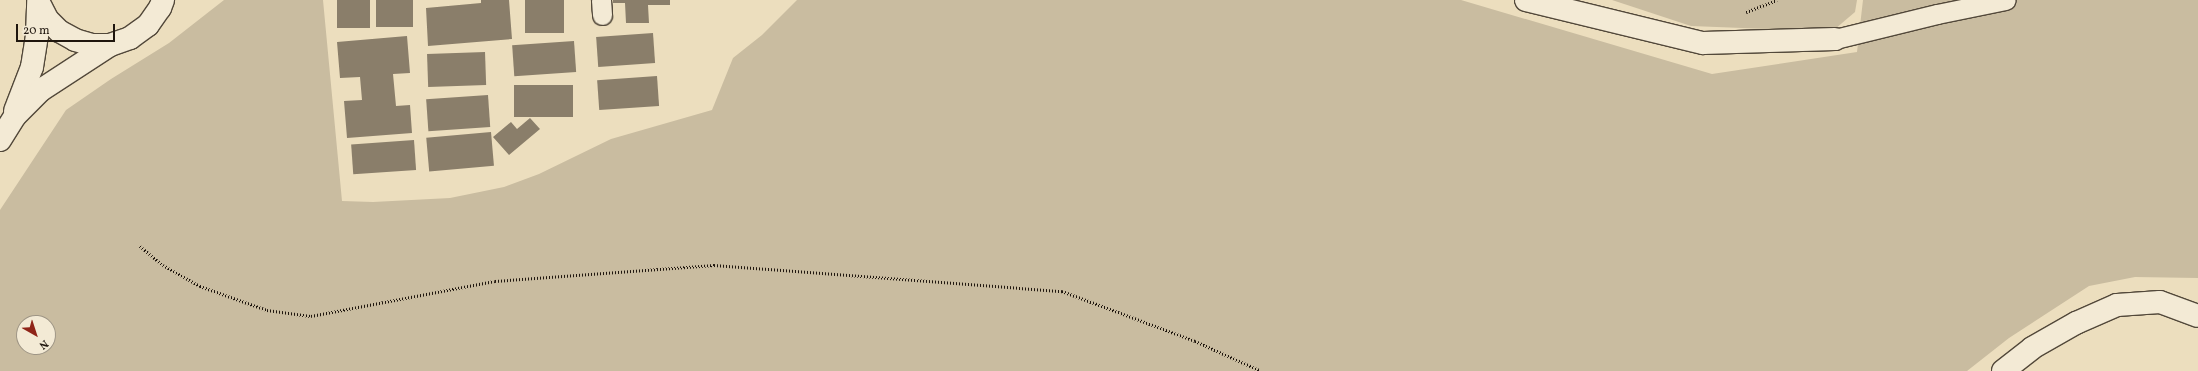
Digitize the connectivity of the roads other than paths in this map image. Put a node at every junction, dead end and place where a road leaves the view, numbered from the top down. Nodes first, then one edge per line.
1 (1526, 0) edge
2 (2006, 0) edge
3 (38, 1) edge
4 (165, 3) edge
5 (1835, 39) joint
6 (110, 44) junction
7 (5, 132) edge
8 (2198, 316) edge
9 (2003, 371) edge

1 - 5 street
2 - 5 lane
3 - 6 street
3 - 7 street
4 - 6 street
6 - 7 street
8 - 9 street

